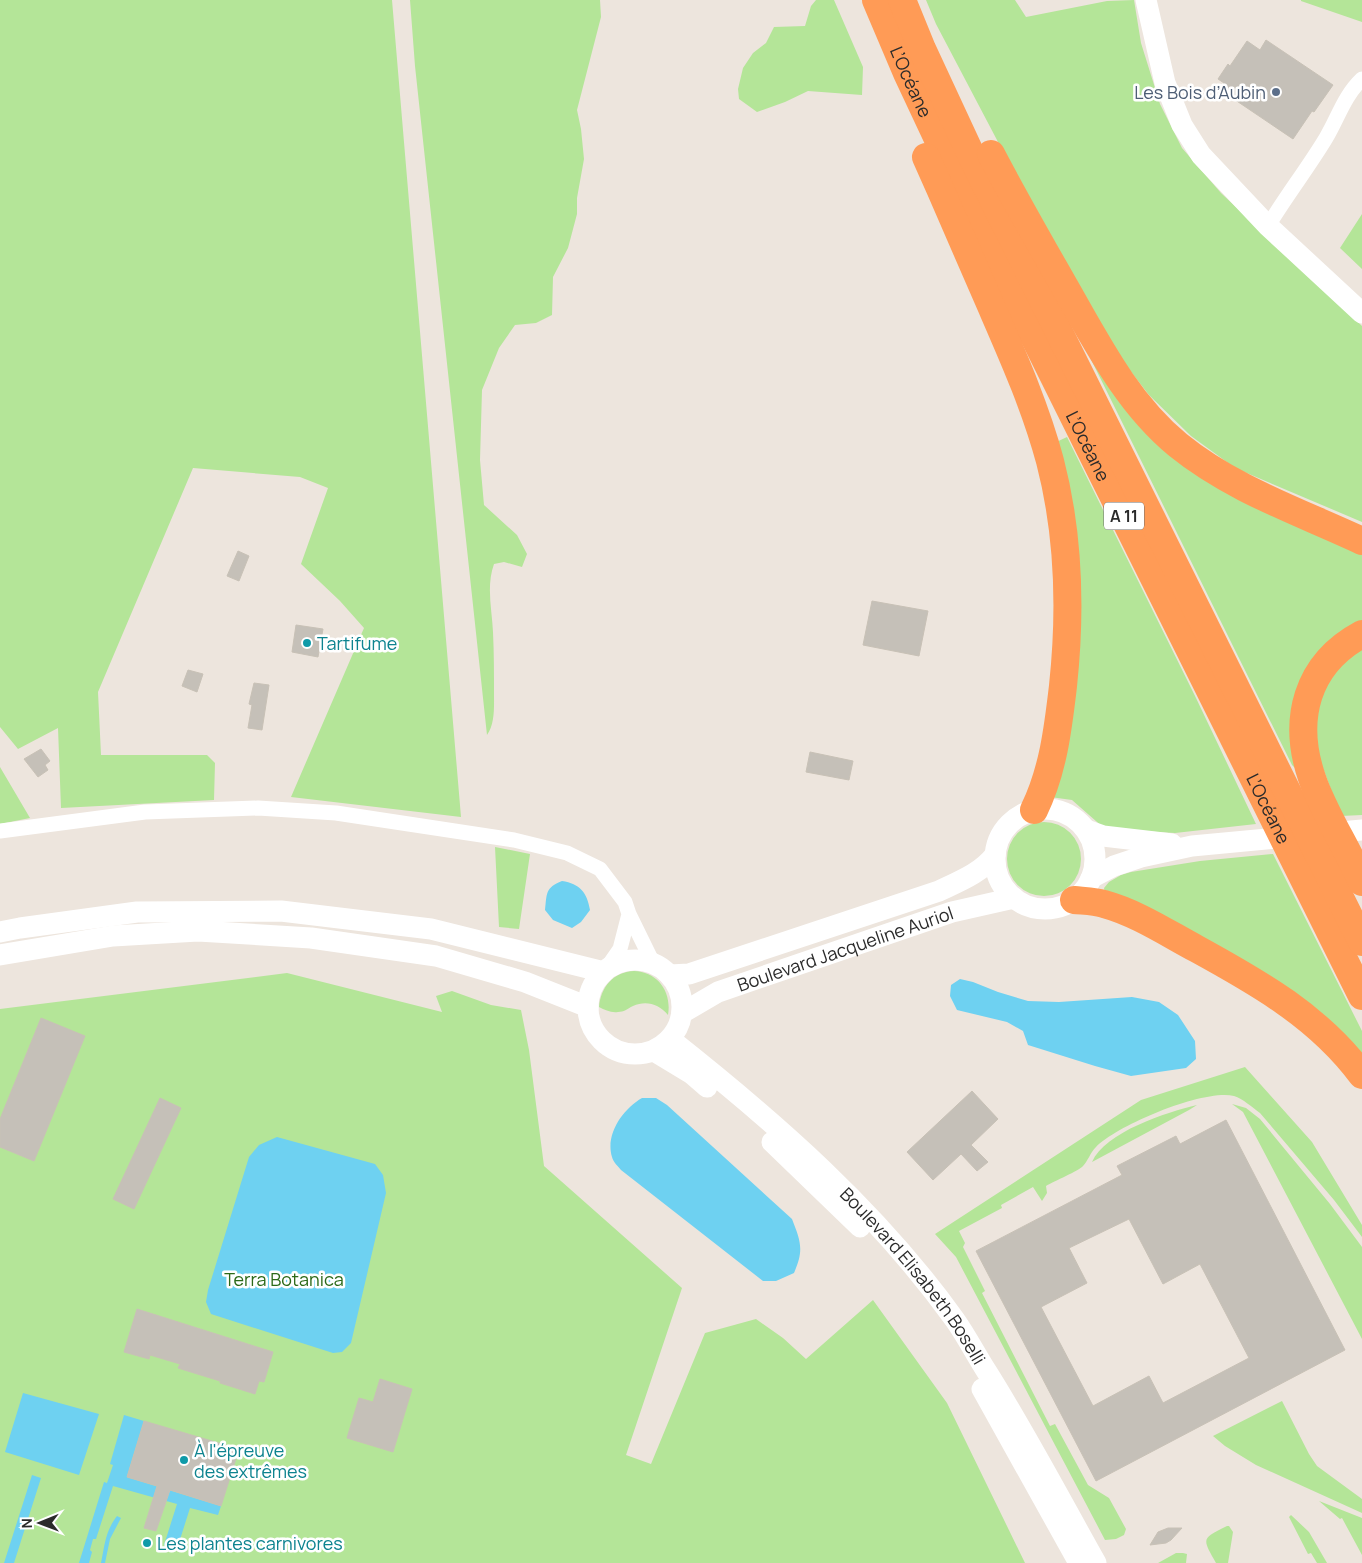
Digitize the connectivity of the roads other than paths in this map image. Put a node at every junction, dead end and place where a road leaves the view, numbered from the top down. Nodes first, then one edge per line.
1 (876, 0) edge
2 (902, 0) edge
3 (907, 0) edge
4 (1146, 0) edge
5 (890, 35) junction
6 (1362, 80) edge
7 (1268, 226) junction
8 (1362, 313) edge
9 (1362, 541) edge
10 (1362, 634) edge
11 (1034, 810) junction
12 (1086, 830) junction
13 (1362, 830) edge
14 (0, 831) edge
15 (1192, 846) junction
16 (995, 855) junction
17 (1091, 878) junction
18 (1362, 882) edge
19 (1014, 898) junction
20 (1074, 900) junction
21 (629, 914) junction
22 (0, 932) edge
23 (1362, 942) edge
24 (0, 955) edge
25 (661, 969) junction
26 (604, 972) junction
27 (1362, 996) edge
28 (588, 1007) junction
29 (682, 1013) junction
30 (662, 1045) junction
31 (1362, 1075) edge
32 (1078, 1563) edge
33 (1096, 1563) edge

1 - 5 highway, L’Océane / A 11
2 - 23 highway, L’Océane / A 11
3 - 9 highway
4 - 7 main road
5 - 11 highway
5 - 27 highway, L’Océane / A 11
6 - 7 street
7 - 8 main road
10 - 18 highway
11 - 12 main road
11 - 16 main road
12 - 15 main road
12 - 17 main road
13 - 15 main road
14 - 21 street
15 - 17 main road
16 - 19 main road
16 - 25 main road, Boulevard Jacqueline Auriol
17 - 20 main road
19 - 20 main road
19 - 29 main road, Boulevard Jacqueline Auriol
20 - 31 highway
21 - 25 street
21 - 26 street
22 - 26 main road
24 - 28 main road
25 - 26 main road
25 - 29 main road
26 - 28 main road
28 - 30 main road
29 - 30 main road
30 - 32 main road
30 - 33 main road, Boulevard Elisabeth Boselli

